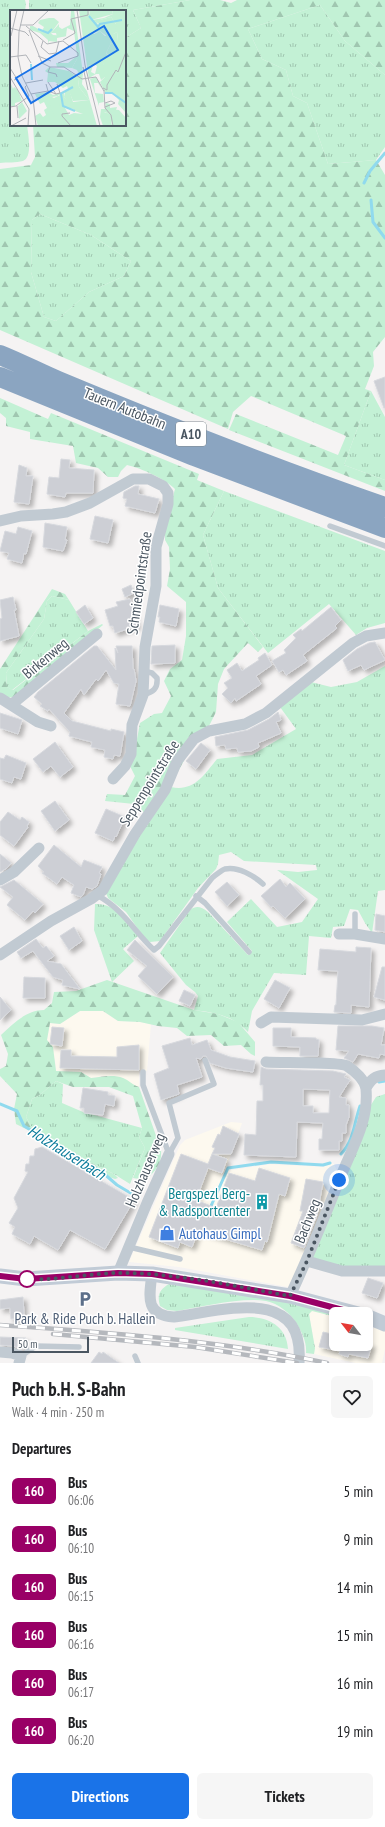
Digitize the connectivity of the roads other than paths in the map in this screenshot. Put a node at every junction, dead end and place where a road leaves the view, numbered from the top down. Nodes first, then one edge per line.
1 (0, 355) edge
2 (0, 377) edge
3 (385, 507) edge
4 (0, 521) edge
5 (330, 526) dead end
6 (385, 528) edge
7 (385, 546) edge
8 (385, 633) edge
9 (97, 634) dead end
10 (0, 698) edge
11 (11, 705) junction
12 (51, 726) dead end
13 (113, 779) dead end
14 (39, 848) dead end
15 (0, 880) edge
16 (263, 884) dead end
17 (97, 895) junction
18 (196, 896) junction
19 (356, 914) dead end
20 (339, 934) dead end
21 (355, 934) junction
22 (385, 939) edge
23 (249, 952) dead end
24 (0, 955) edge
25 (385, 1014) edge
26 (261, 1023) dead end
27 (205, 1060) dead end
28 (266, 1062) dead end
29 (143, 1072) dead end
30 (385, 1075) edge
31 (366, 1088) junction
32 (170, 1154) junction
33 (129, 1247) junction
34 (180, 1259) dead end
35 (307, 1261) junction
36 (385, 1271) edge
37 (118, 1273) junction
38 (152, 1274) junction
39 (0, 1276) edge
40 (290, 1296) junction
41 (332, 1307) edge
42 (373, 1319) edge
43 (385, 1324) edge
44 (79, 1347) dead end
45 (0, 1352) edge
46 (135, 1356) dead end
47 (20, 1359) edge
48 (138, 1363) edge
49 (298, 1363) edge

1 - 3 highway, Tauern Autobahn / A10
2 - 6 highway, Tauern Autobahn / A10
4 - 13 street, Schmiedpointstraße
5 - 7 lane
8 - 17 street, Seppenpointstraße
9 - 11 street, Birkenweg
10 - 11 street
11 - 12 street
14 - 15 street
16 - 18 lane
17 - 18 lane
17 - 24 street, Seppenpointstraße
18 - 23 lane
19 - 21 lane
20 - 21 street
21 - 22 street
25 - 26 street
27 - 32 lane, Holzhauserweg
28 - 31 street
29 - 32 lane
30 - 31 street
31 - 35 street, Bachweg
32 - 33 street, Holzhauserweg
33 - 34 lane
33 - 37 street, Holzhauserweg
35 - 36 street
35 - 40 street, Bachweg
37 - 38 main road
37 - 39 main road
38 - 40 main road
38 - 49 street
40 - 41 main road
42 - 43 main road
44 - 47 lane
45 - 47 street
46 - 48 lane

